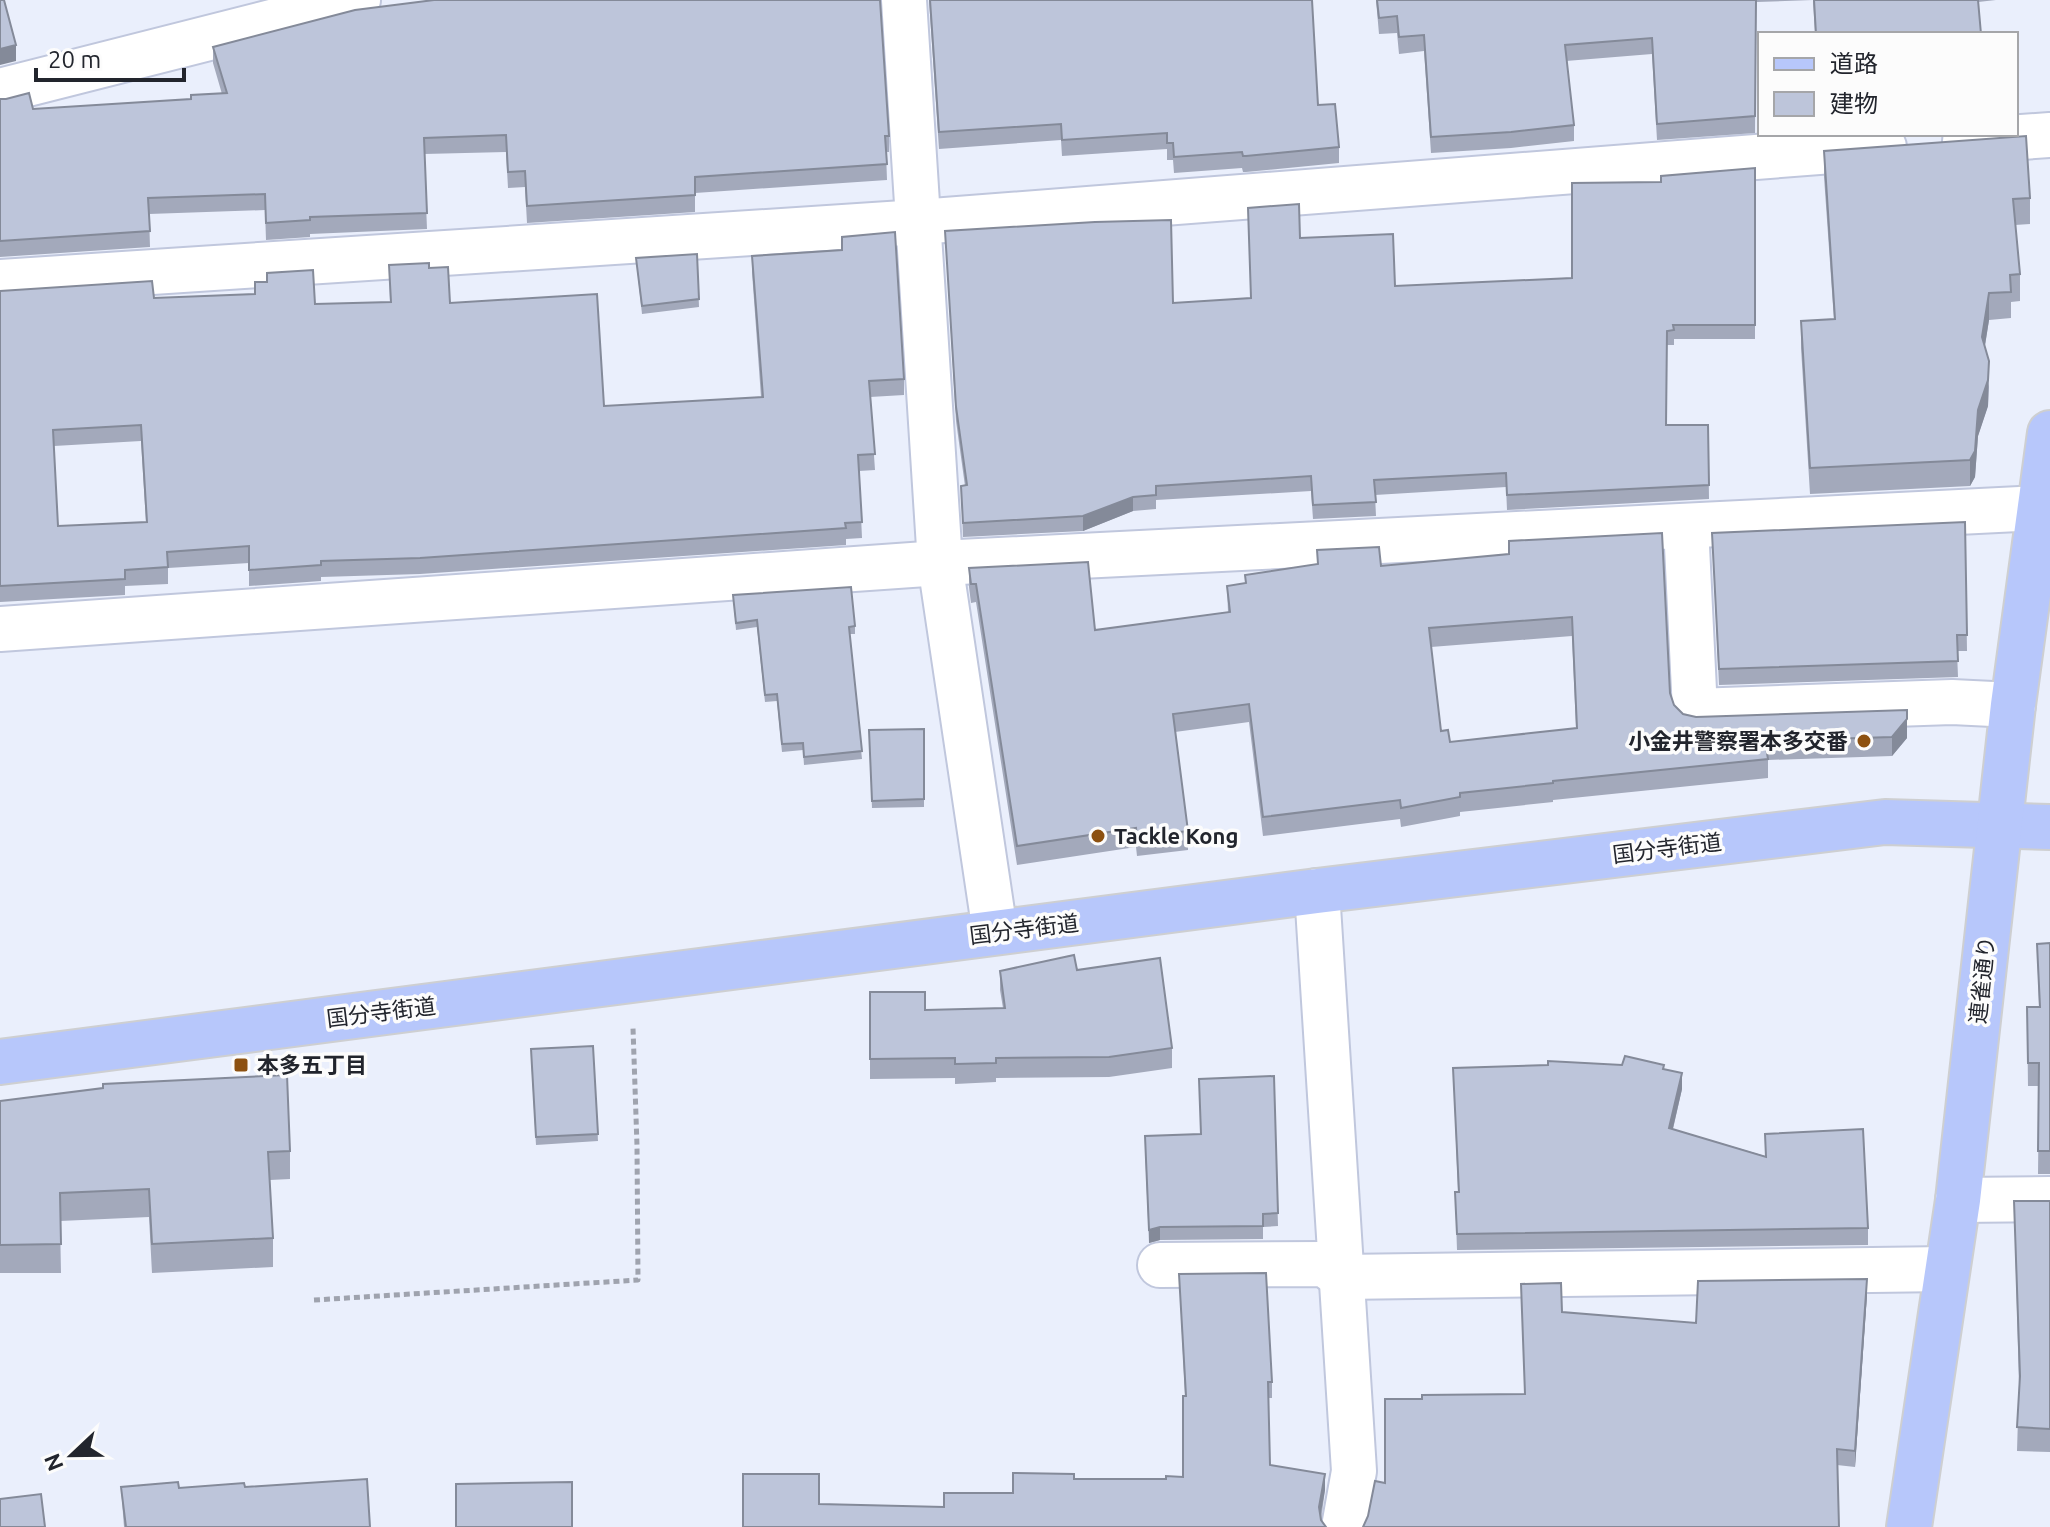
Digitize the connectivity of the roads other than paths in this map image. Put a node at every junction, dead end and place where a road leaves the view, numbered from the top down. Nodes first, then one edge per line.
1 (358, 0) edge
2 (904, 0) edge
3 (0, 91) edge
4 (2050, 135) edge
5 (919, 222) junction
6 (0, 282) edge
7 (2050, 433) edge
8 (2038, 508) junction
9 (1686, 526) junction
10 (940, 563) junction
11 (0, 629) edge
12 (2013, 705) junction
13 (1999, 825) junction
14 (2050, 827) edge
15 (1317, 891) junction
16 (995, 932) junction
17 (0, 1062) edge
18 (2050, 1199) edge
19 (1958, 1200) junction
20 (1160, 1265) dead end
21 (1947, 1269) junction
22 (1342, 1277) junction
23 (1344, 1527) edge
24 (1909, 1527) edge

1 - 3 street
2 - 5 street
4 - 5 street
5 - 6 street
5 - 10 street
7 - 8 main road, 連雀通り
8 - 9 street
8 - 12 main road, 連雀通り
9 - 10 street
9 - 12 street
10 - 11 street
10 - 16 street
12 - 13 main road, 連雀通り
13 - 14 main road, 国分寺街道
13 - 15 main road, 国分寺街道
13 - 19 main road, 連雀通り
15 - 16 main road, 国分寺街道
15 - 22 street
16 - 17 main road, 国分寺街道
18 - 19 street
19 - 21 main road, 連雀通り
20 - 22 street
21 - 22 street
21 - 24 main road, 連雀通り
22 - 23 street

